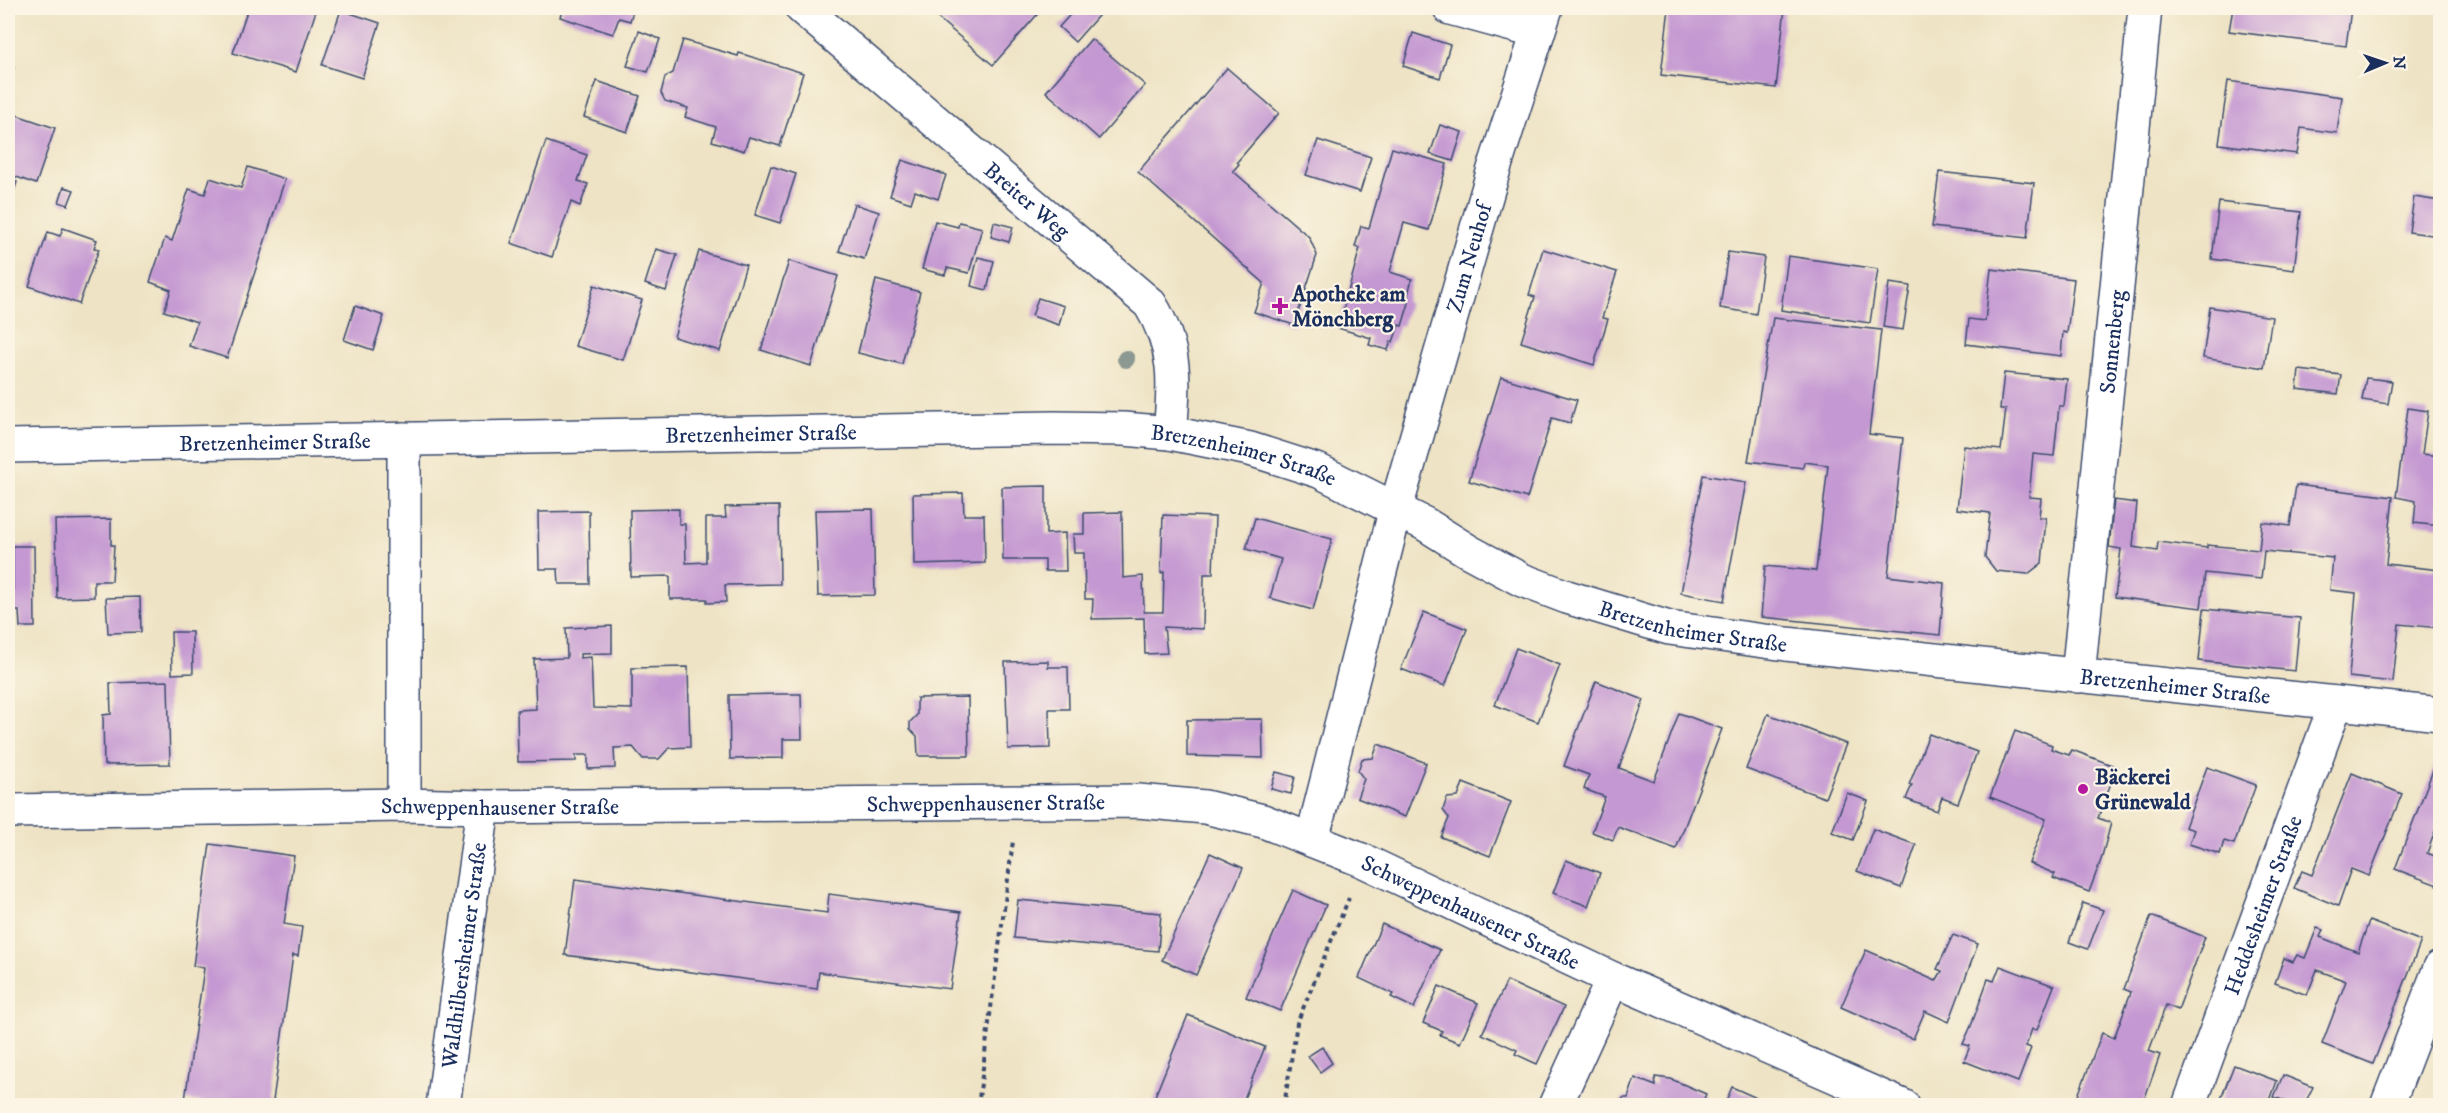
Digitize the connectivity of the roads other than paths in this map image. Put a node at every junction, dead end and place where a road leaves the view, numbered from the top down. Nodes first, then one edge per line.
1 (802, 8) edge
2 (1450, 8) edge
3 (2145, 8) edge
4 (1542, 20) edge
5 (1170, 433) junction
6 (404, 439) junction
7 (8, 446) edge
8 (1396, 508) junction
9 (2078, 676) junction
10 (2336, 703) junction
11 (2440, 714) edge
12 (404, 805) junction
13 (483, 807) junction
14 (8, 811) edge
15 (1312, 840) junction
16 (2440, 968) edge
17 (1613, 979) junction
18 (443, 1106) edge
19 (1555, 1106) edge
20 (1904, 1106) edge
21 (2189, 1106) edge
22 (2387, 1106) edge

1 - 5 street, Breiter Weg
2 - 4 street
3 - 9 street, Sonnenberg
4 - 8 street, Zum Neuhof
5 - 6 street, Bretzenheimer Straße
5 - 8 street, Bretzenheimer Straße
6 - 7 street, Bretzenheimer Straße
6 - 12 street
8 - 9 street, Bretzenheimer Straße
8 - 15 street, Zum Neuhof
9 - 10 street, Bretzenheimer Straße
10 - 11 street, Bretzenheimer Straße
10 - 21 street, Heddesheimer Straße
12 - 13 street, Schweppenhausener Straße
12 - 14 street, Schweppenhausener Straße
13 - 15 street, Schweppenhausener Straße
13 - 18 street, Waldhilbersheimer Straße
15 - 17 street, Schweppenhausener Straße
16 - 22 street
17 - 19 street
17 - 20 street, Schweppenhausener Straße

